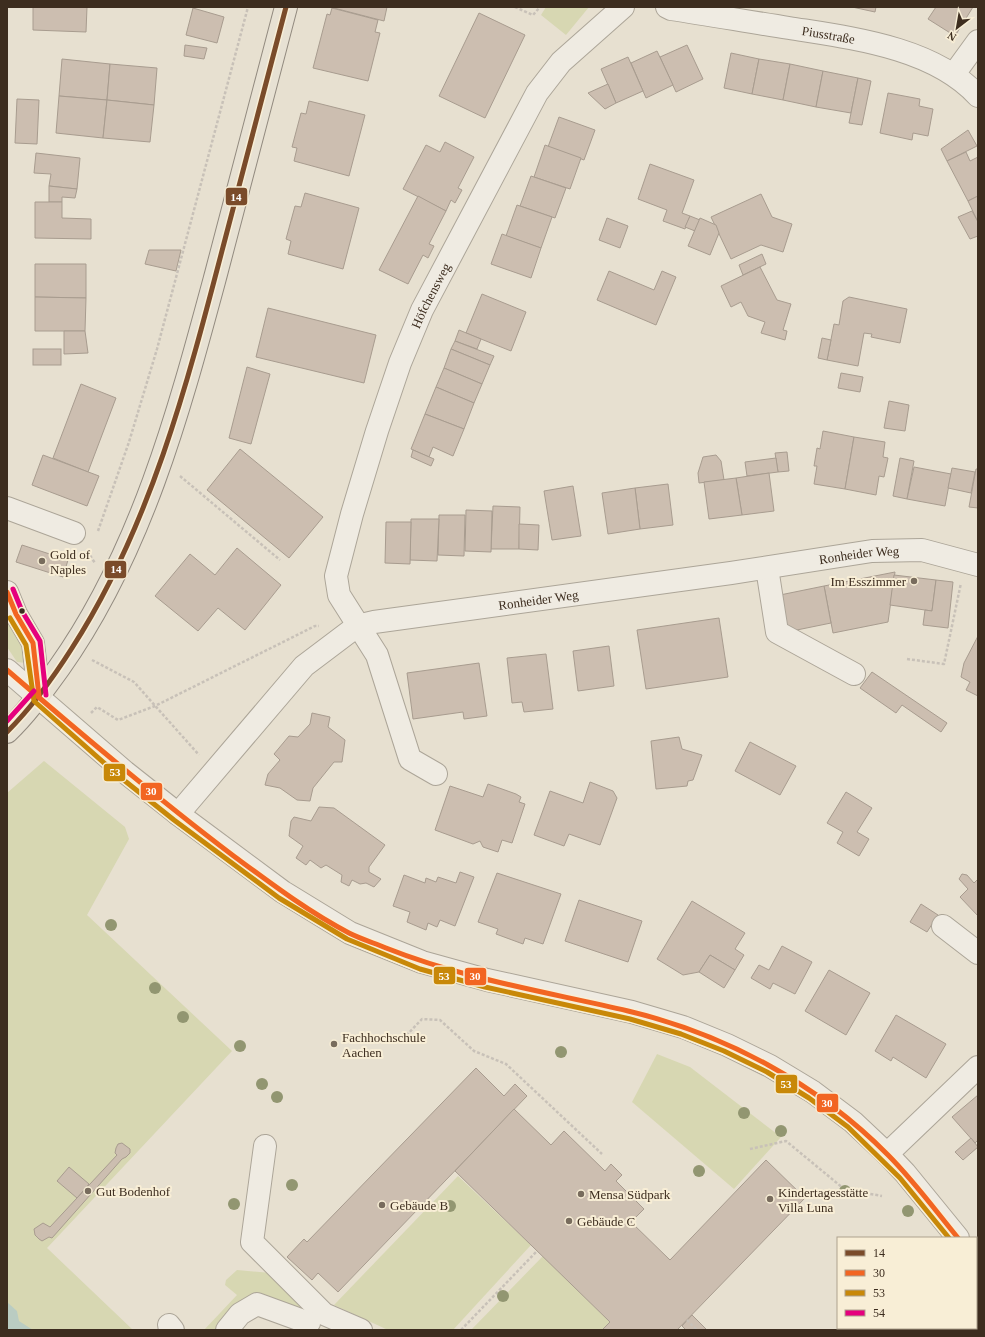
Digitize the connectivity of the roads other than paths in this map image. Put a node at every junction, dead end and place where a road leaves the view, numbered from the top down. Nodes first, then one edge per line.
1 (286, 7) edge
2 (623, 7) edge
3 (667, 7) edge
4 (978, 40) edge
5 (954, 74) junction
6 (978, 96) edge
7 (7, 508) edge
8 (74, 533) dead end
9 (972, 563) edge
10 (767, 568) junction
11 (7, 592) edge
12 (357, 626) junction
13 (7, 670) edge
14 (854, 674) dead end
15 (39, 696) junction
16 (7, 732) edge
17 (436, 774) dead end
18 (178, 814) junction
19 (944, 926) dead end
20 (978, 953) edge
21 (978, 1067) edge
22 (265, 1146) dead end
23 (887, 1154) junction
24 (957, 1237) edge
25 (309, 1323) dead end
26 (228, 1330) edge
27 (360, 1330) edge

1 - 15 main road
2 - 12 street, Höfchensweg
3 - 5 street, Piusstraße
4 - 5 street
5 - 6 street, Piusstraße
7 - 8 street
9 - 10 street, Ronheider Weg
10 - 12 street, Ronheider Weg
10 - 14 street
11 - 15 street
12 - 17 street, Höfchensweg
12 - 18 street, Ronheider Weg
13 - 15 street
15 - 16 main road
15 - 18 street
18 - 23 street
19 - 20 street
21 - 23 street
22 - 27 street
23 - 24 street
25 - 26 street

